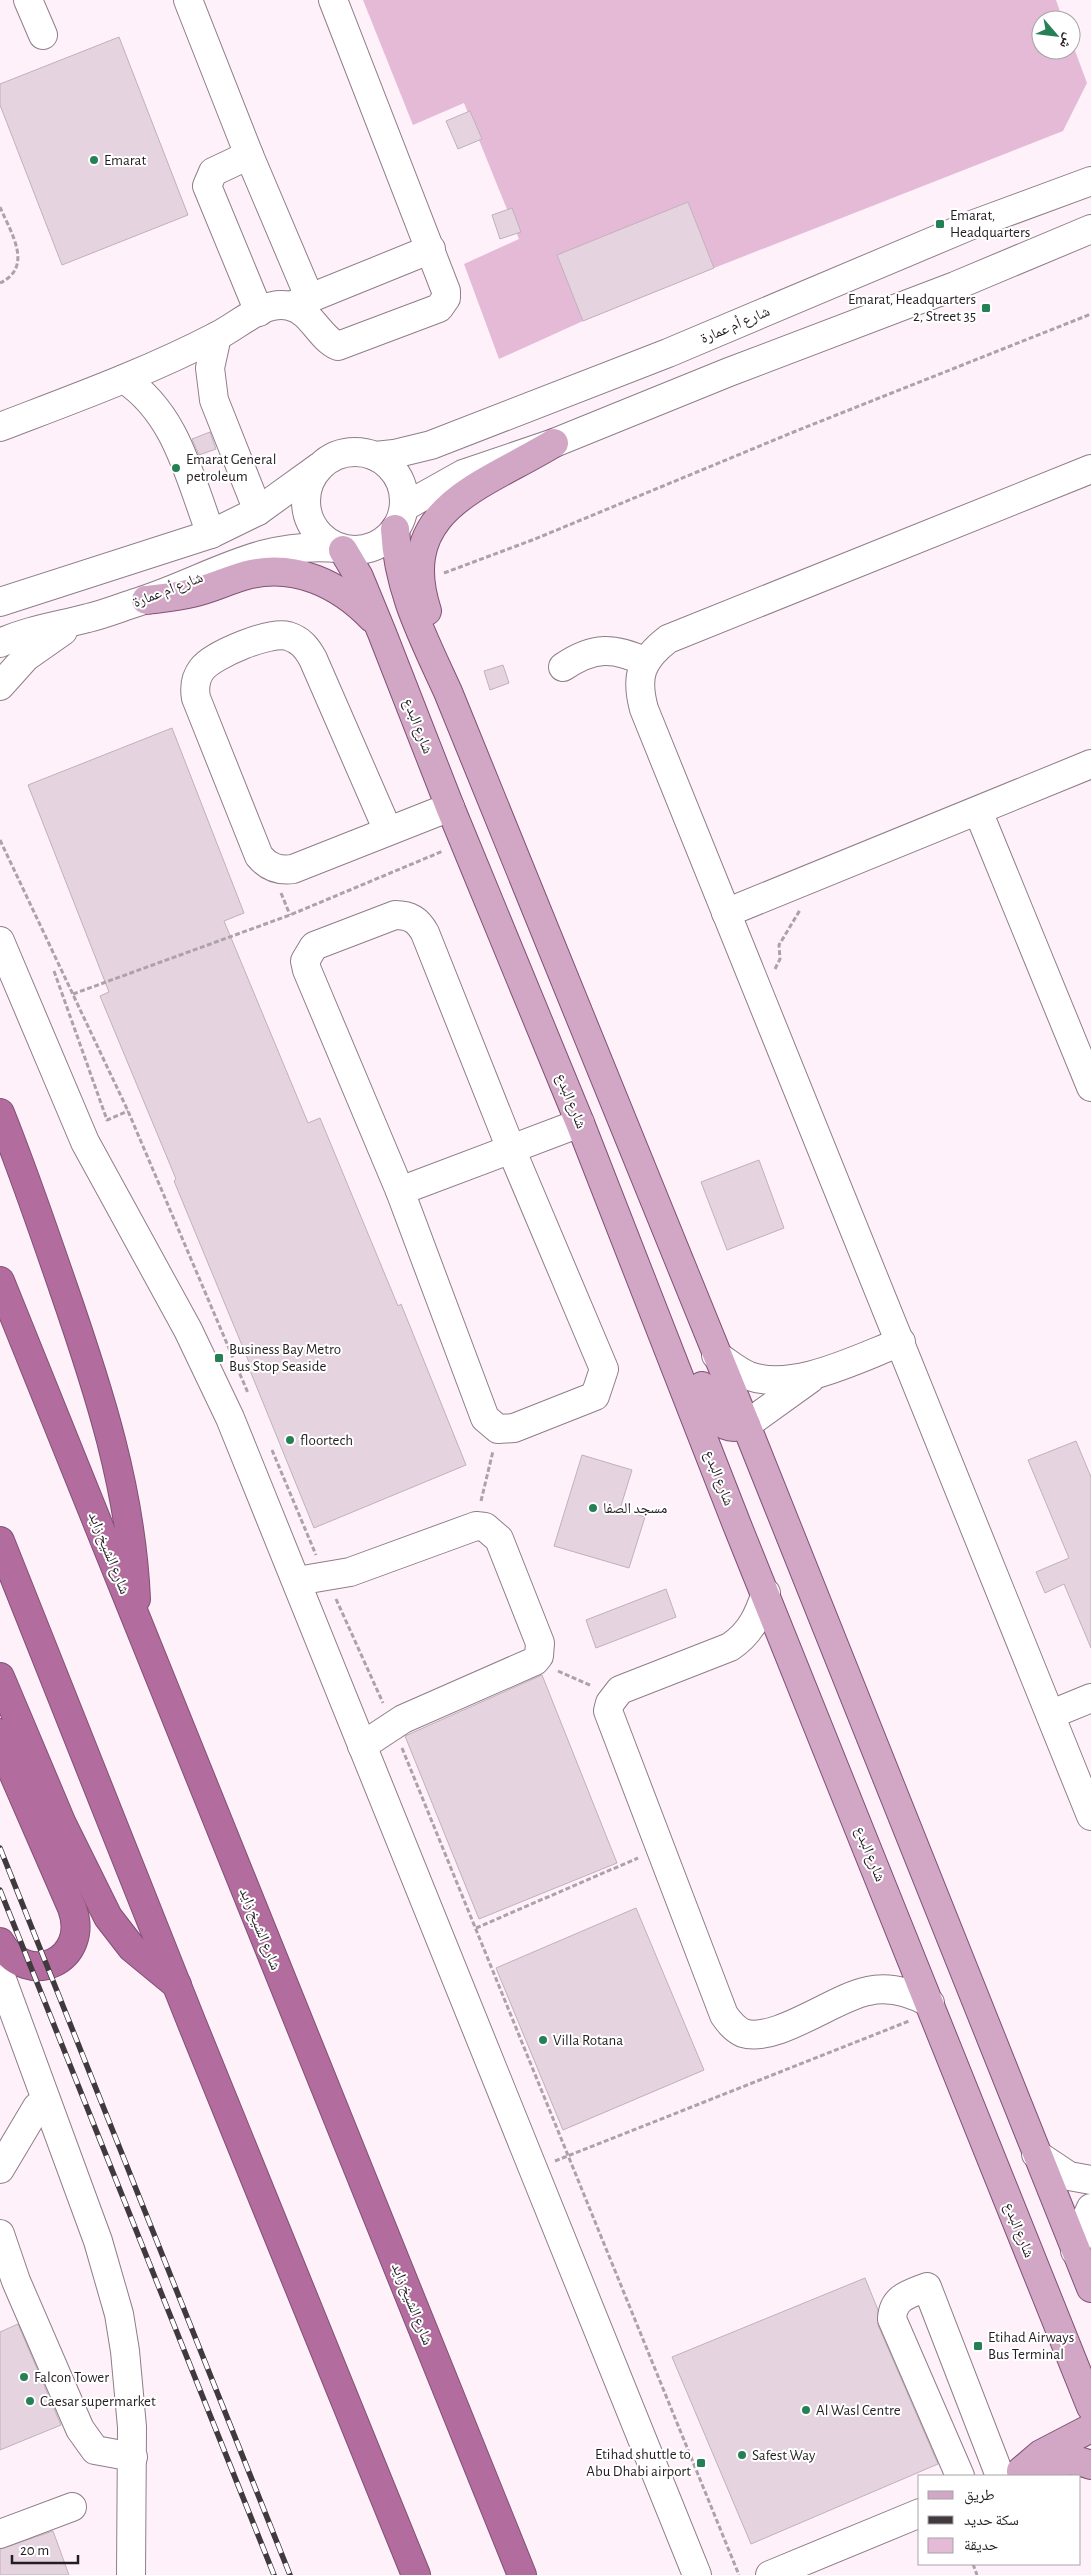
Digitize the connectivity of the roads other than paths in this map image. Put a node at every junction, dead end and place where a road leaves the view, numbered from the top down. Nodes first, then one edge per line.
1 (28, 0) edge
2 (188, 0) edge
3 (333, 0) edge
4 (43, 35) dead end
5 (249, 155) junction
6 (1091, 181) edge
7 (1091, 230) edge
8 (431, 249) junction
9 (301, 302) junction
10 (259, 312) junction
11 (218, 336) junction
12 (124, 379) junction
13 (0, 427) edge
14 (554, 444) junction
15 (375, 456) junction
16 (318, 467) junction
17 (1091, 469) edge
18 (258, 511) junction
19 (400, 518) junction
20 (211, 534) junction
21 (340, 549) junction
22 (146, 600) junction
23 (0, 602) edge
24 (89, 618) junction
25 (382, 633) junction
26 (0, 643) edge
27 (646, 662) junction
28 (563, 667) dead end
29 (0, 686) edge
30 (448, 692) junction
31 (1091, 764) edge
32 (450, 807) junction
33 (978, 811) junction
34 (388, 831) junction
35 (726, 913) junction
36 (0, 941) edge
37 (1091, 1088) edge
38 (0, 1113) edge
39 (580, 1123) junction
40 (512, 1149) junction
41 (400, 1191) junction
42 (0, 1282) edge
43 (656, 1315) junction
44 (901, 1342) junction
45 (716, 1355) junction
46 (820, 1373) junction
47 (746, 1425) junction
48 (0, 1541) edge
49 (297, 1581) junction
50 (766, 1594) junction
51 (137, 1623) junction
52 (0, 1677) edge
53 (1091, 1698) edge
54 (1052, 1714) junction
55 (0, 1733) edge
56 (362, 1746) junction
57 (1091, 1816) edge
58 (0, 1942) edge
59 (0, 1974) edge
60 (177, 1985) junction
61 (931, 2007) junction
62 (0, 2020) edge
63 (36, 2107) junction
64 (1036, 2154) junction
65 (0, 2169) edge
66 (1091, 2180) edge
67 (75, 2183) junction
68 (1091, 2208) edge
69 (0, 2234) edge
70 (1075, 2251) junction
71 (1091, 2288) edge
72 (1091, 2407) edge
73 (1091, 2428) edge
74 (133, 2457) junction
75 (1091, 2465) edge
76 (1010, 2474) edge
77 (960, 2475) edge
78 (72, 2507) dead end
79 (918, 2514) edge
80 (0, 2534) edge
81 (131, 2575) edge
82 (416, 2575) edge
83 (522, 2575) edge
84 (697, 2575) edge
85 (770, 2575) edge

1 - 4 street
2 - 5 street
3 - 8 street
5 - 9 street
5 - 10 street
6 - 15 street, شارع أم عمارة
7 - 14 street
8 - 9 street
8 - 9 street
9 - 10 street
10 - 11 street
11 - 12 street
11 - 18 street
12 - 13 street
12 - 20 street
14 - 19 street
14 - 30 main road
15 - 16 street
15 - 19 street
16 - 18 street
16 - 21 street
17 - 27 street
18 - 20 street
19 - 21 street
19 - 30 main road
20 - 23 street
21 - 22 street, شارع أم عمارة
21 - 25 main road, شارع البدع
22 - 24 street, شارع أم عمارة
22 - 25 main road
24 - 26 street, شارع أم عمارة
24 - 29 street
25 - 32 main road, شارع البدع
27 - 28 street
27 - 35 street
30 - 45 main road
31 - 33 street
32 - 34 street
32 - 39 main road, شارع البدع
33 - 35 street
33 - 37 street
34 - 34 street
35 - 44 street
36 - 49 street
38 - 51 highway
39 - 40 street
39 - 43 main road, شارع البدع
40 - 41 street
40 - 41 street
40 - 41 street
42 - 51 highway, شارع الشيخ زايد
43 - 47 main road
43 - 50 main road, شارع البدع
44 - 46 street
44 - 54 street
45 - 46 street
45 - 47 main road
46 - 47 street
47 - 64 main road
48 - 60 highway
49 - 56 street
49 - 56 street
50 - 61 main road, شارع البدع
50 - 61 street
51 - 83 highway, شارع الشيخ زايد
52 - 60 highway
53 - 54 street
54 - 57 street
55 - 58 highway
56 - 84 street
59 - 67 street
60 - 82 highway
61 - 72 main road, شارع البدع
62 - 63 street
63 - 65 street
63 - 67 street
64 - 66 street
64 - 70 main road
67 - 74 street
68 - 70 street
69 - 74 street
70 - 71 main road
73 - 76 main road
74 - 81 street
75 - 76 main road
76 - 77 street
78 - 80 street
79 - 85 street

